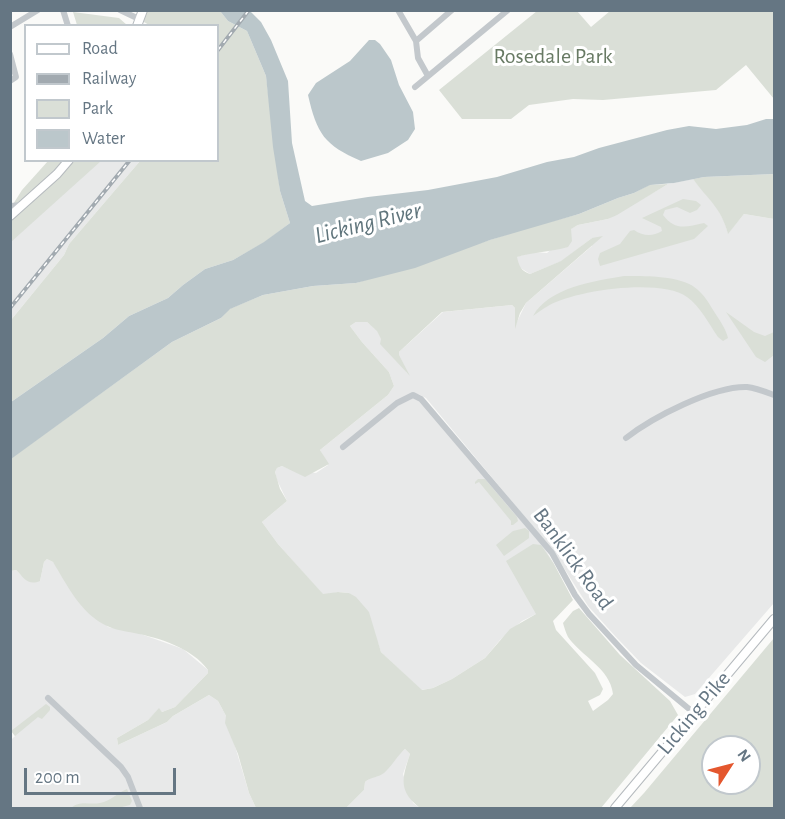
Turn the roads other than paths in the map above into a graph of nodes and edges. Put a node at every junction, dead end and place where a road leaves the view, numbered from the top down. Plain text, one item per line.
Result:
1 (38, 10) edge
2 (120, 10) edge
3 (399, 10) edge
4 (452, 10) edge
5 (508, 10) edge
6 (140, 18) edge
7 (10, 27) edge
8 (416, 41) junction
9 (10, 54) edge
10 (428, 76) junction
11 (10, 81) edge
12 (415, 87) dead end
13 (67, 162) edge
14 (24, 205) junction
15 (10, 206) edge
16 (10, 216) edge
17 (774, 395) edge
18 (626, 438) dead end
19 (343, 447) dead end
20 (774, 619) edge
21 (48, 698) dead end
22 (694, 712) junction
23 (140, 808) edge
24 (615, 808) edge

1 - 7 street
2 - 6 street
3 - 8 street
4 - 8 street
5 - 10 street
8 - 10 street
9 - 11 street
10 - 12 street
13 - 14 main road
14 - 15 street
14 - 16 main road
17 - 18 street
19 - 22 street, Banklick Road
20 - 22 main road, Licking Pike
21 - 23 street
22 - 24 main road, Licking Pike

